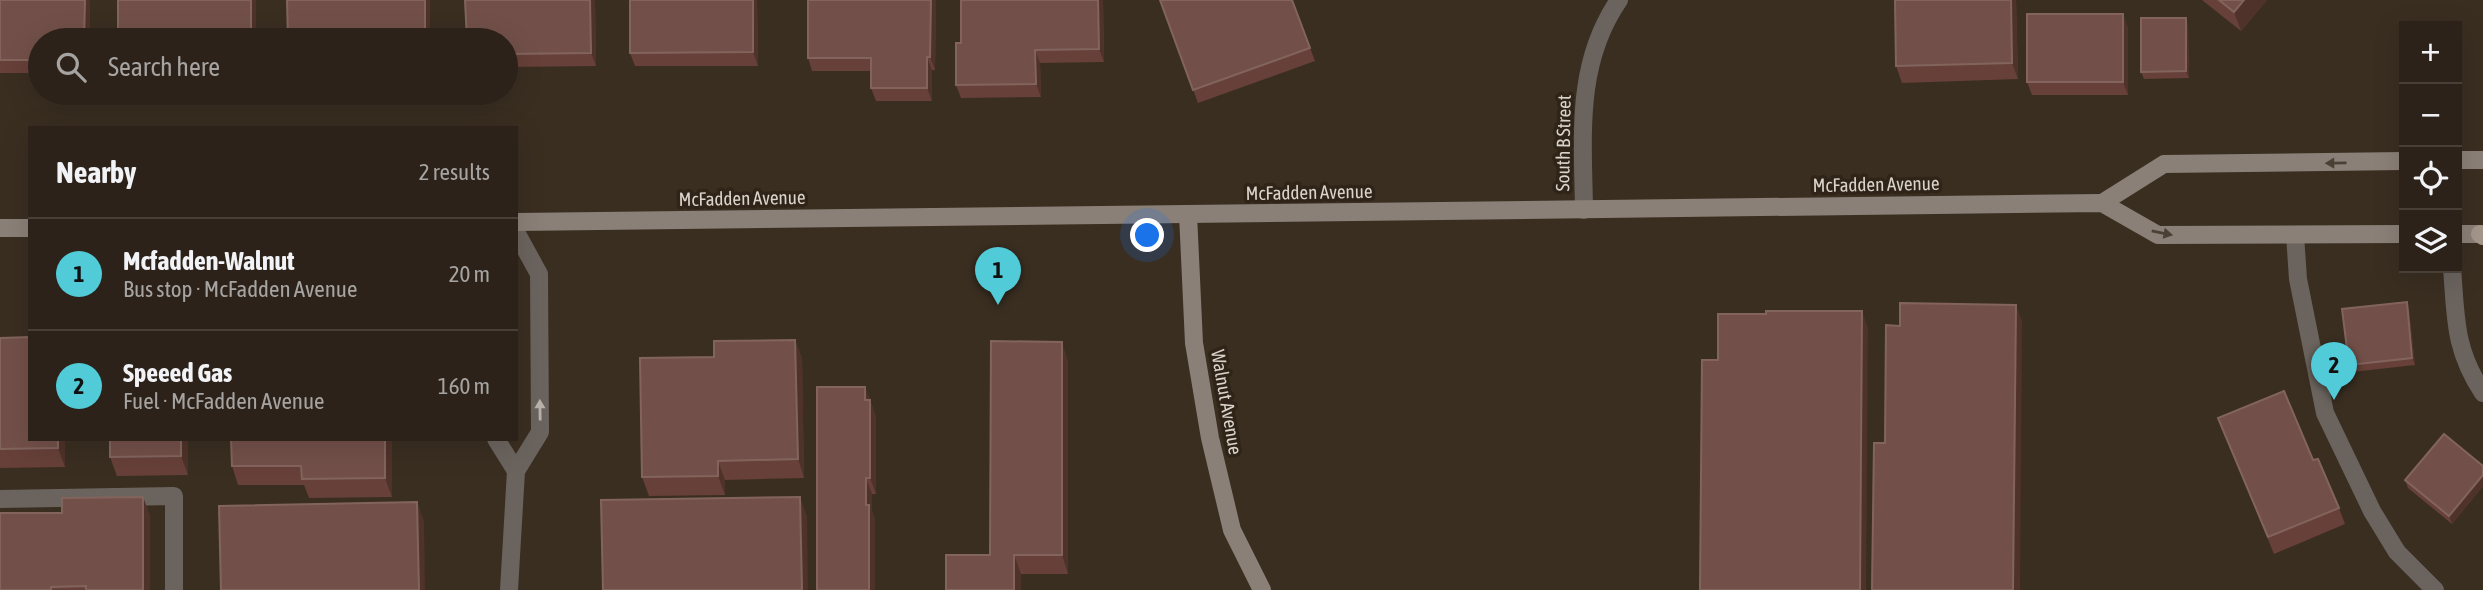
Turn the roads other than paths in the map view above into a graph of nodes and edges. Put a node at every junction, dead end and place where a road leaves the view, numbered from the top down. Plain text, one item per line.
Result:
1 (1619, 0) edge
2 (2462, 160) edge
3 (2483, 160) edge
4 (2399, 161) edge
5 (2102, 203) junction
6 (1584, 209) junction
7 (1188, 214) junction
8 (518, 222) edge
9 (0, 228) edge
10 (28, 228) edge
11 (2399, 234) edge
12 (2462, 234) edge
13 (2295, 235) junction
14 (2482, 235) edge
15 (518, 236) edge
16 (2452, 273) edge
17 (2483, 393) edge
18 (497, 441) edge
19 (516, 471) junction
20 (0, 499) edge
21 (174, 590) edge
22 (509, 590) edge
23 (1262, 590) edge
24 (2435, 590) edge

1 - 6 street, South B Street
2 - 3 main road
4 -> 5 main road
5 - 6 main road, McFadden Avenue
5 -> 13 main road
6 - 7 main road, McFadden Avenue
7 - 8 main road, McFadden Avenue
7 - 23 main road, Walnut Avenue
9 - 10 main road
11 - 13 main road
12 - 14 main road
13 - 24 street
19 -> 15 street
16 - 17 street
18 - 19 street
19 - 22 street
20 - 21 street

